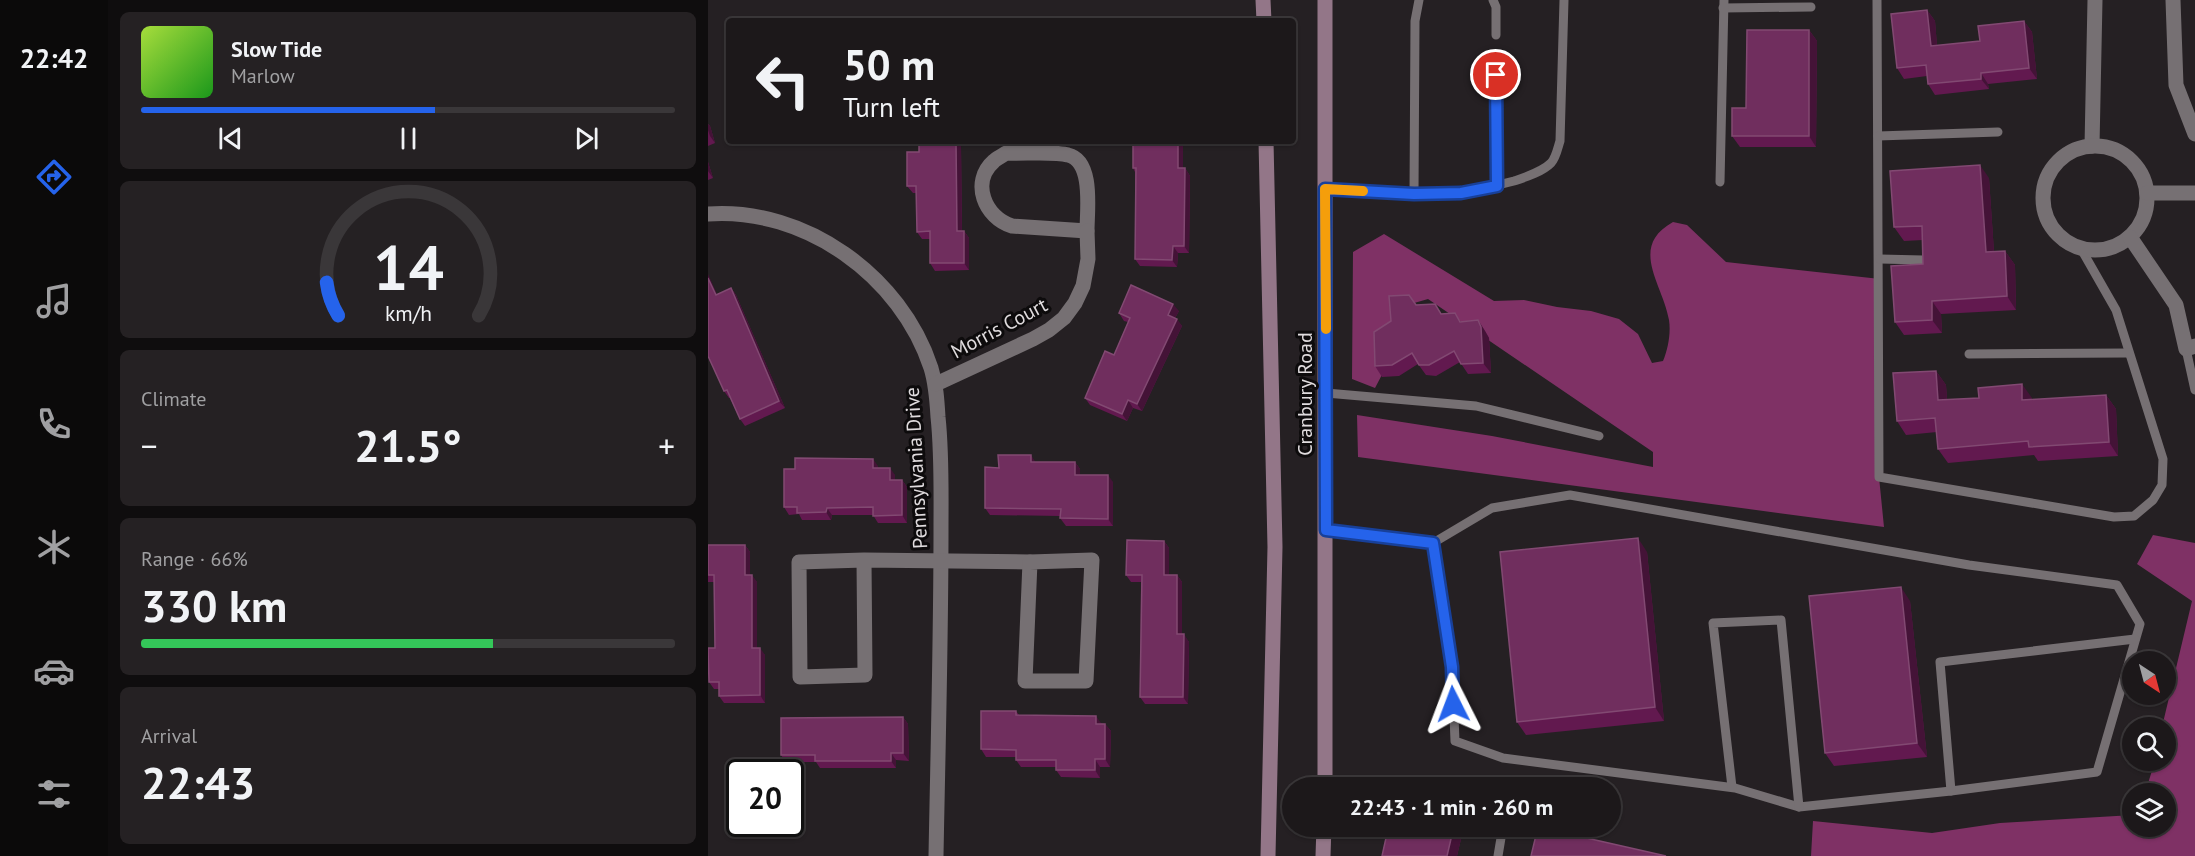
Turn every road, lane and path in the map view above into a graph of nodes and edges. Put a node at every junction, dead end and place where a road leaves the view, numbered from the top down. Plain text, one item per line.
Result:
1 (1263, 0) edge
2 (1325, 0) edge
3 (1419, 0) edge
4 (1493, 0) edge
5 (1564, 0) edge
6 (1877, 0) edge
7 (2095, 0) edge
8 (2173, 0) edge
9 (1723, 4) edge
10 (1811, 7) dead end
11 (1263, 18) edge
12 (1496, 35) dead end
13 (1496, 75) dead end
14 (1998, 132) dead end
15 (2195, 134) edge
16 (1878, 136) junction
17 (1266, 144) edge
18 (2092, 146) junction
19 (1720, 183) dead end
20 (1497, 186) junction
21 (1325, 189) junction
22 (2195, 193) edge
23 (1414, 194) junction
24 (2147, 194) junction
25 (708, 214) edge
26 (1087, 231) junction
27 (2130, 237) junction
28 (2080, 247) junction
29 (1880, 259) junction
30 (1923, 260) edge
31 (2190, 347) edge
32 (2128, 353) junction
33 (1969, 354) dead end
34 (936, 384) junction
35 (2195, 390) edge
36 (1326, 393) junction
37 (1599, 436) dead end
38 (1326, 530) junction
39 (1433, 543) junction
40 (864, 560) junction
41 (941, 560) junction
42 (1030, 562) junction
43 (2135, 639) junction
44 (1325, 777) edge
45 (1732, 787) junction
46 (1951, 791) junction
47 (1799, 807) junction
48 (1324, 837) edge
49 (1501, 837) edge
50 (936, 856) edge
51 (1268, 856) edge
52 (1323, 856) edge
53 (1498, 856) edge

1 - 11 main road
2 - 21 main road, Cranbury Road
3 - 23 lane
4 - 12 lane
5 - 20 lane
6 - 16 lane
7 - 18 street
8 - 15 street
9 - 10 lane
9 - 19 lane
13 - 20 lane
14 - 16 lane
16 - 29 lane
17 - 51 main road, Cranbury Road
18 - 24 street
18 - 28 street
20 - 23 lane
21 - 23 lane
21 - 36 main road, Cranbury Road
22 - 24 street
24 - 27 street
25 - 34 street, Pennsylvania Drive
26 - 26 street
26 - 34 street, Morris Court
27 - 28 street
27 - 31 street
28 - 32 lane
29 - 30 lane
29 - 32 lane
31 - 35 lane
32 - 33 lane
34 - 41 street, Pennsylvania Drive
36 - 37 lane
36 - 38 main road, Cranbury Road
38 - 39 lane
38 - 44 main road, Cranbury Road
39 - 43 lane
39 - 45 lane
40 - 40 street
40 - 41 street
41 - 42 street
41 - 50 street, Pennsylvania Drive
42 - 42 street
43 - 46 lane
43 - 46 lane
45 - 47 lane
45 - 47 lane
46 - 47 lane
48 - 52 main road
49 - 53 lane

